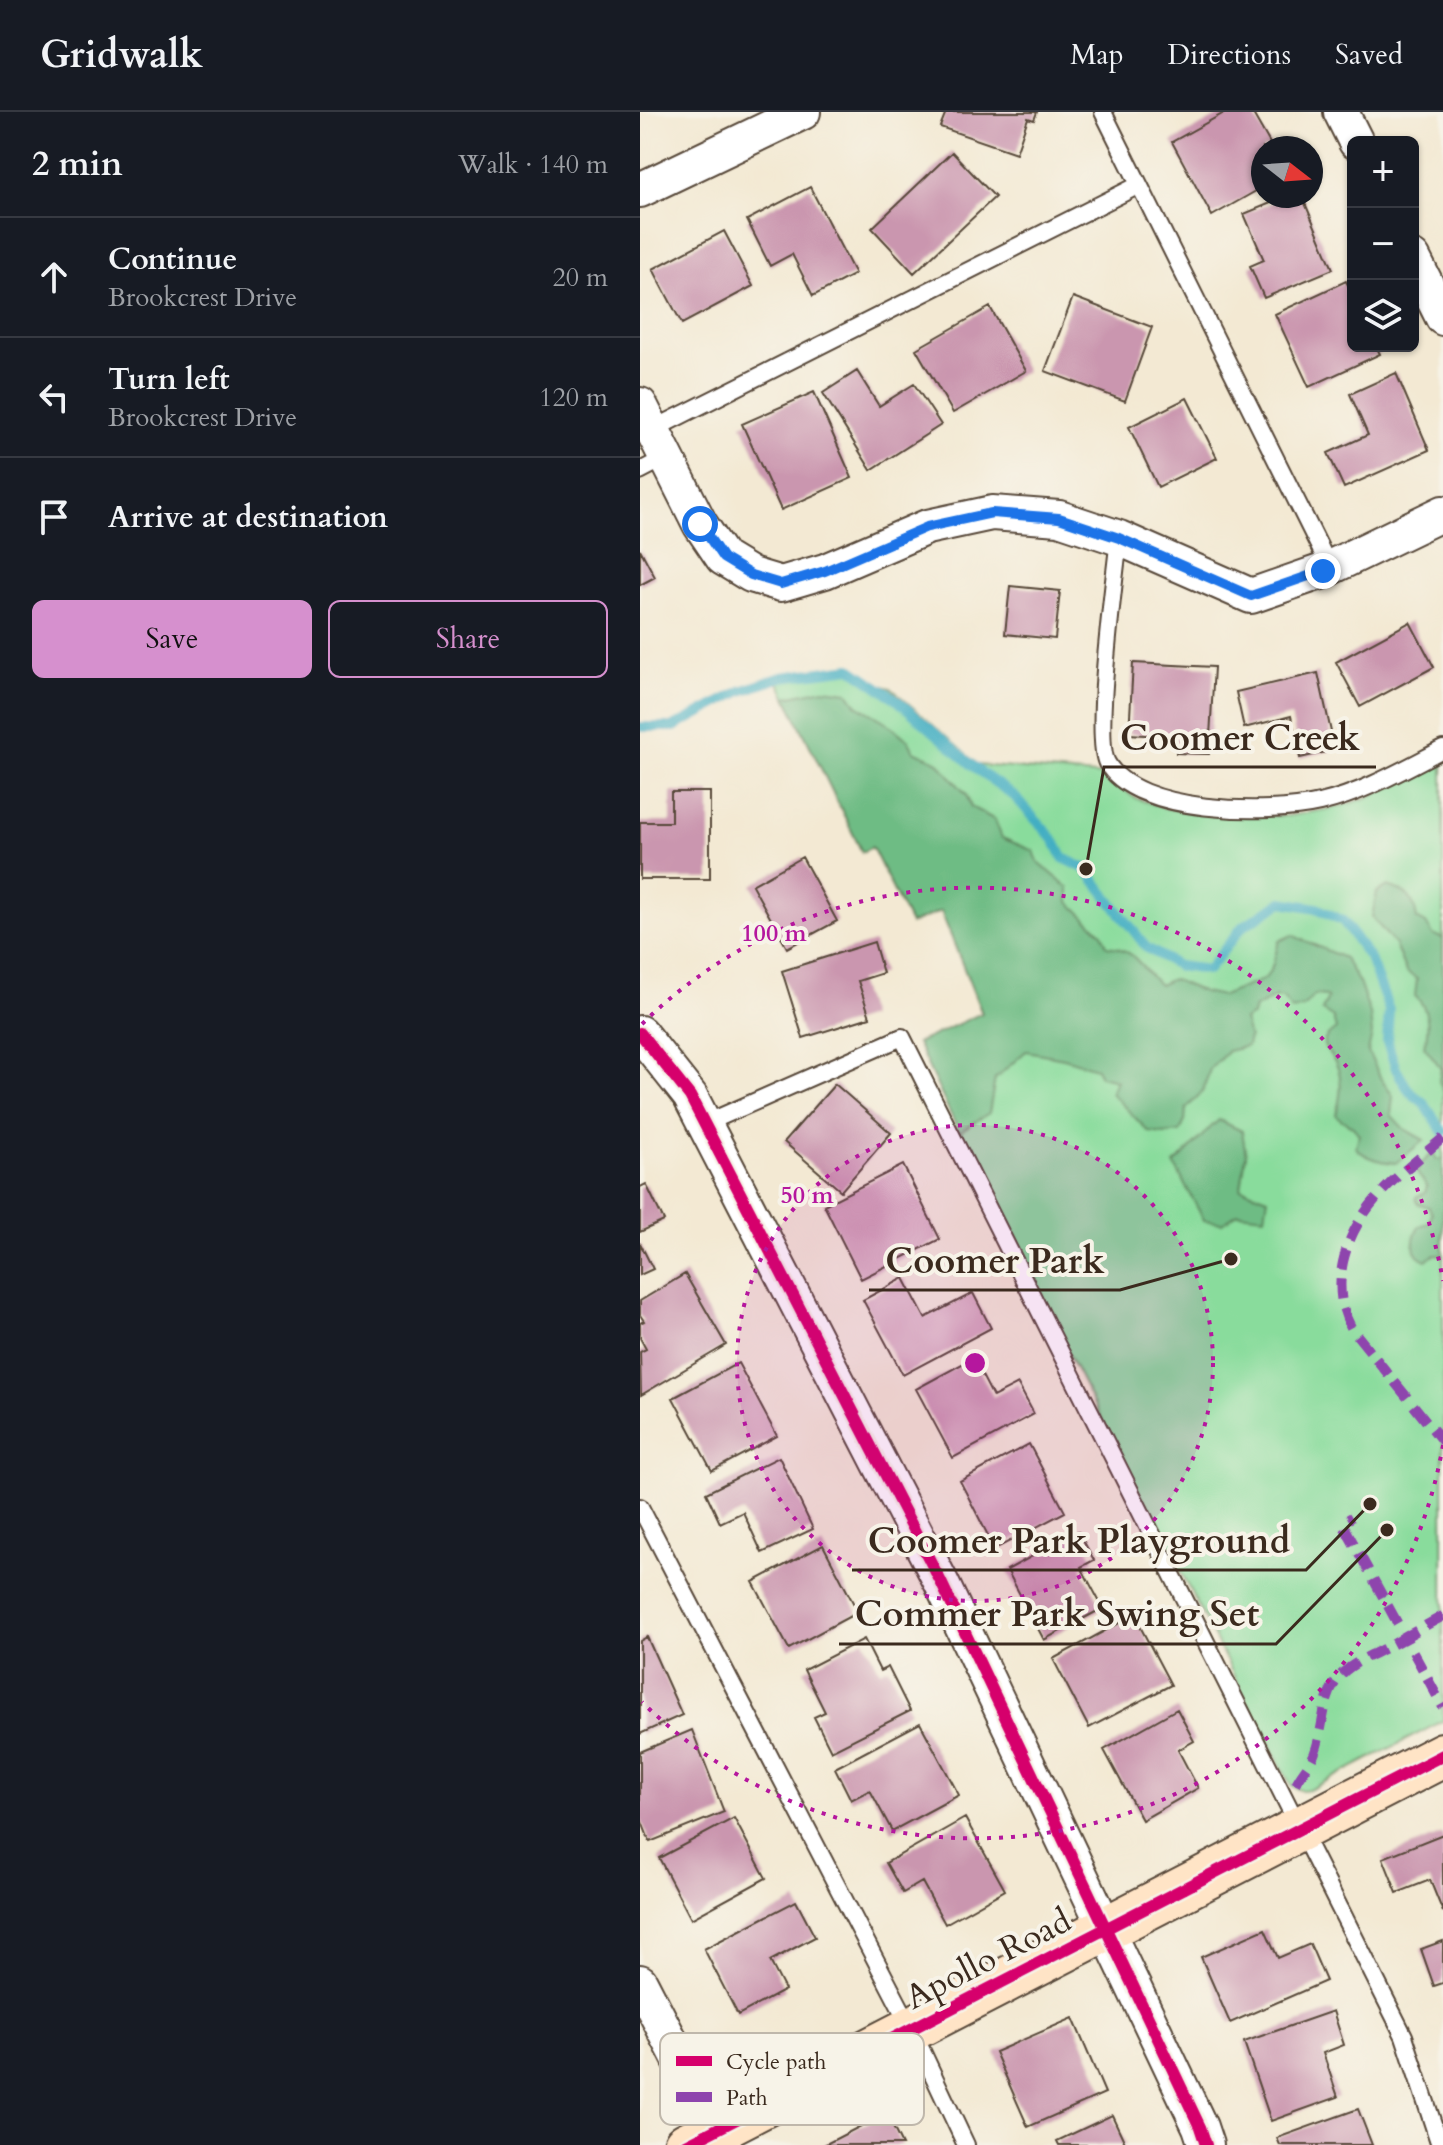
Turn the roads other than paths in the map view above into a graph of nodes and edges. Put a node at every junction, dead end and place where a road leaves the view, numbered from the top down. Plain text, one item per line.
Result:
1 (803, 112) edge
2 (1103, 112) edge
3 (1341, 112) edge
4 (1353, 136) edge
5 (1139, 185) junction
6 (640, 190) edge
7 (1419, 270) edge
8 (1443, 318) edge
9 (649, 441) edge
10 (1443, 513) edge
11 (1119, 538) junction
12 (1330, 568) junction
13 (1443, 749) edge
14 (640, 1033) edge
15 (704, 1124) junction
16 (640, 1507) edge
17 (1443, 1755) edge
18 (1301, 1829) junction
19 (1105, 1931) junction
20 (640, 1982) edge
21 (912, 2030) junction
22 (662, 2033) edge
23 (906, 2033) edge
24 (913, 2033) edge
25 (924, 2056) edge
26 (737, 2125) edge
27 (709, 2140) edge
28 (966, 2145) edge
29 (1206, 2145) edge
30 (1440, 2145) edge

1 - 6 street
2 - 5 lane
3 - 4 street
5 - 9 lane
5 - 12 lane
7 - 8 street
9 - 11 street
10 - 12 street
11 - 12 street
11 - 13 lane
14 - 15 street
15 - 18 lane
15 - 19 street
16 - 21 lane
17 - 18 street, Apollo Road
18 - 19 street, Apollo Road
18 - 30 lane
19 - 21 street, Apollo Road
19 - 29 street
20 - 22 street
21 - 23 street, Apollo Road
21 - 24 lane
25 - 28 lane
26 - 27 street, Apollo Road

